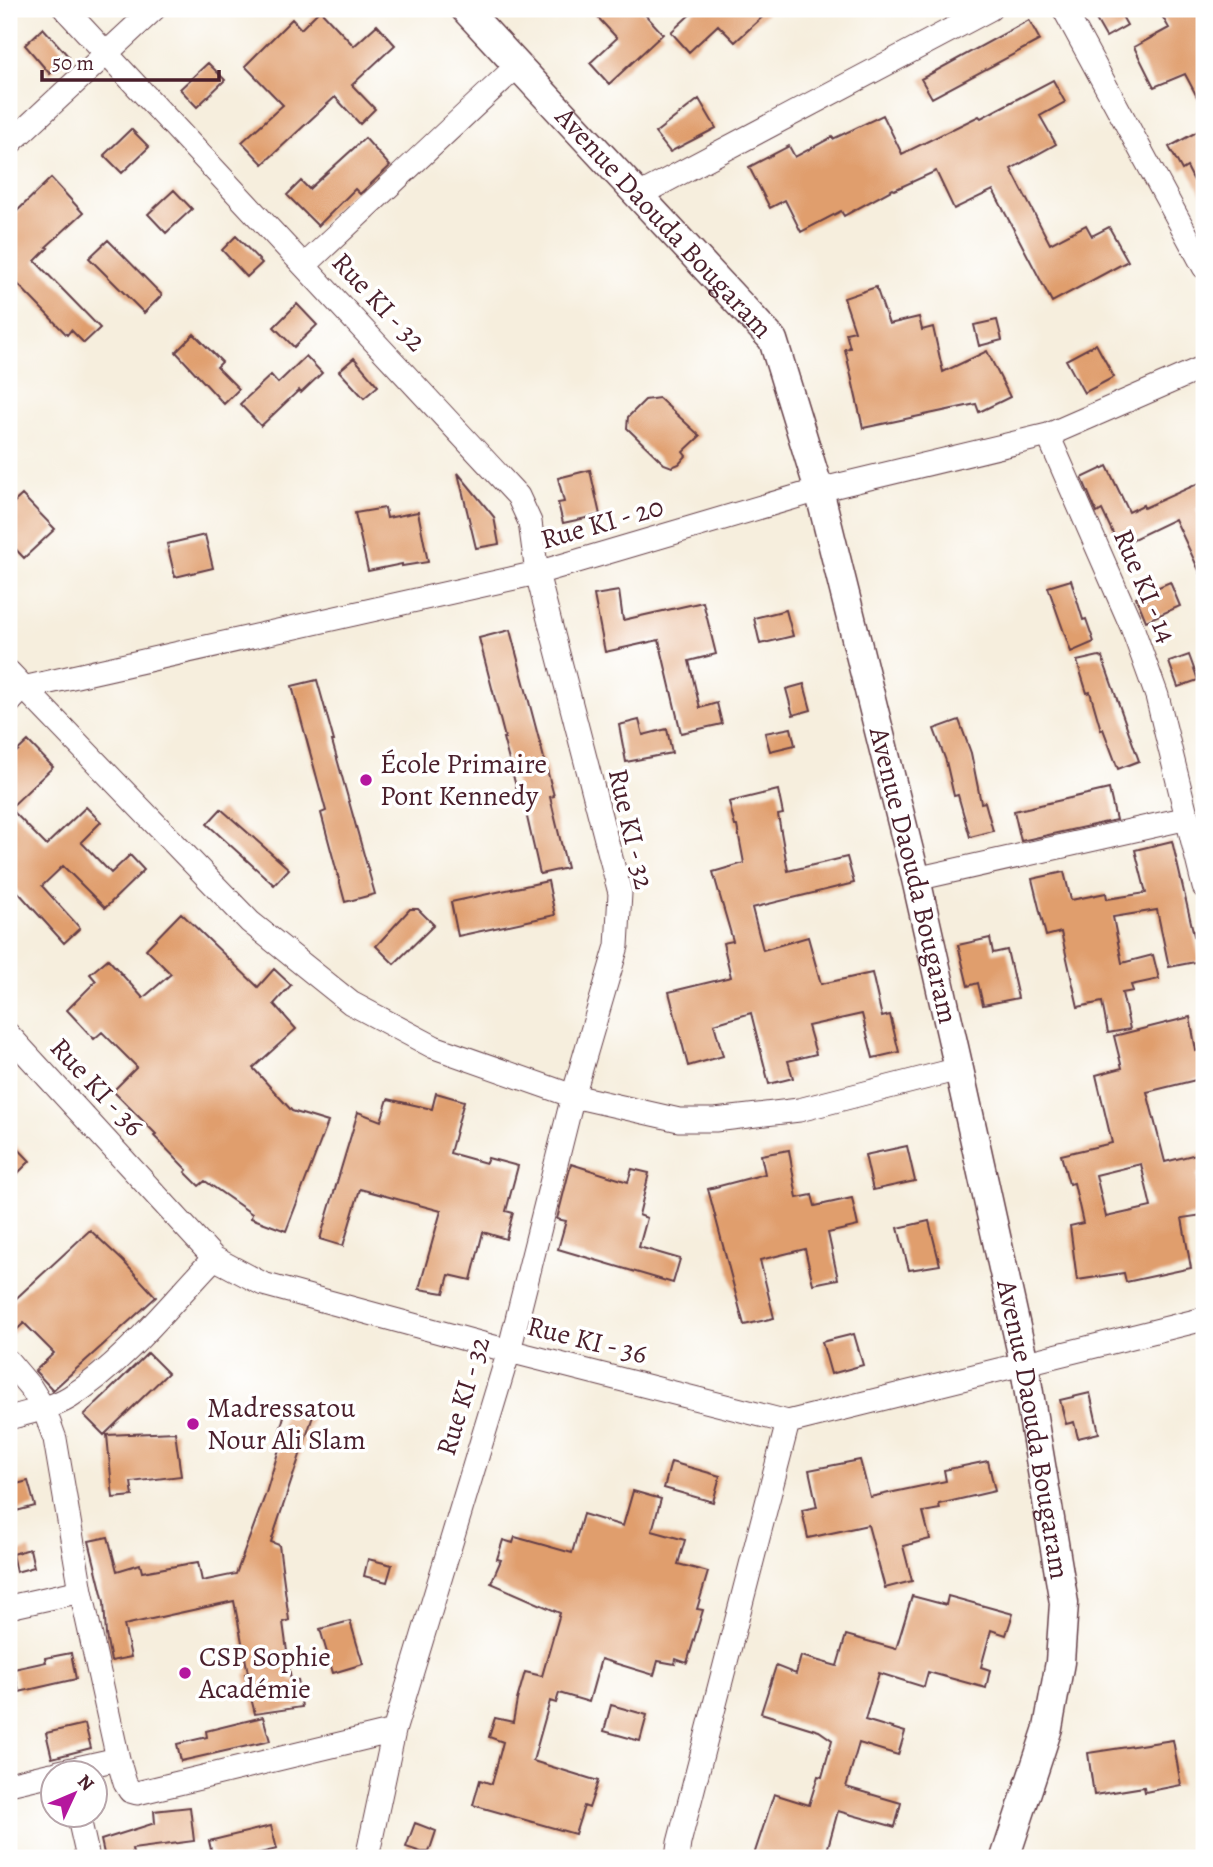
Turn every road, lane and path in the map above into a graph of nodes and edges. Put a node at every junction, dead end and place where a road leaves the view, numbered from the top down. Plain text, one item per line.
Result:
1 (65, 9) edge
2 (154, 9) edge
3 (990, 9) edge
4 (1064, 9) edge
5 (470, 10) edge
6 (107, 53) junction
7 (518, 65) junction
8 (9, 144) edge
9 (639, 195) junction
10 (304, 266) junction
11 (1204, 267) edge
12 (1204, 366) edge
13 (1048, 435) junction
14 (820, 490) junction
15 (537, 573) junction
16 (14, 688) edge
17 (1188, 818) junction
18 (916, 879) junction
19 (1204, 887) edge
20 (9, 1035) edge
21 (960, 1069) junction
22 (573, 1096) junction
23 (214, 1258) junction
24 (1204, 1319) edge
25 (509, 1351) junction
26 (9, 1362) edge
27 (1024, 1363) junction
28 (44, 1409) junction
29 (9, 1418) edge
30 (788, 1422) junction
31 (81, 1591) junction
32 (9, 1607) edge
33 (394, 1731) junction
34 (118, 1759) junction
35 (108, 1761) edge
36 (38, 1778) edge
37 (9, 1784) edge
38 (81, 1828) edge
39 (88, 1858) edge
40 (367, 1858) edge
41 (677, 1858) edge
42 (1005, 1858) edge

1 - 6 street, Rue KI - 32
2 - 6 street
3 - 9 street
4 - 11 street
5 - 7 street, Avenue Daouda Bougaram
6 - 8 street
6 - 10 street, Rue KI - 32
7 - 9 street, Avenue Daouda Bougaram
7 - 10 street
9 - 14 street, Avenue Daouda Bougaram
10 - 15 street, Rue KI - 32
12 - 13 street, Rue KI - 20
13 - 14 street, Rue KI - 20
13 - 17 street, Rue KI - 14
14 - 15 street, Rue KI - 20
14 - 18 street, Avenue Daouda Bougaram
15 - 16 street, Rue KI - 20
15 - 22 street, Rue KI - 32
16 - 22 street
17 - 18 street
17 - 19 street, Rue KI - 14
18 - 21 street, Avenue Daouda Bougaram
20 - 23 street, Rue KI - 36
21 - 22 street
21 - 27 street, Avenue Daouda Bougaram
22 - 25 street, Rue KI - 32
23 - 25 street, Rue KI - 36
23 - 28 street
24 - 27 street, Rue KI - 36
25 - 30 street, Rue KI - 36
25 - 33 street, Rue KI - 32
26 - 28 street
27 - 30 street, Rue KI - 36
27 - 42 street, Avenue Daouda Bougaram
28 - 29 street
28 - 31 street
30 - 41 street
31 - 32 street
31 - 34 street
33 - 34 street
33 - 40 street, Rue KI - 32
34 - 35 street
36 - 37 street
38 - 39 street

